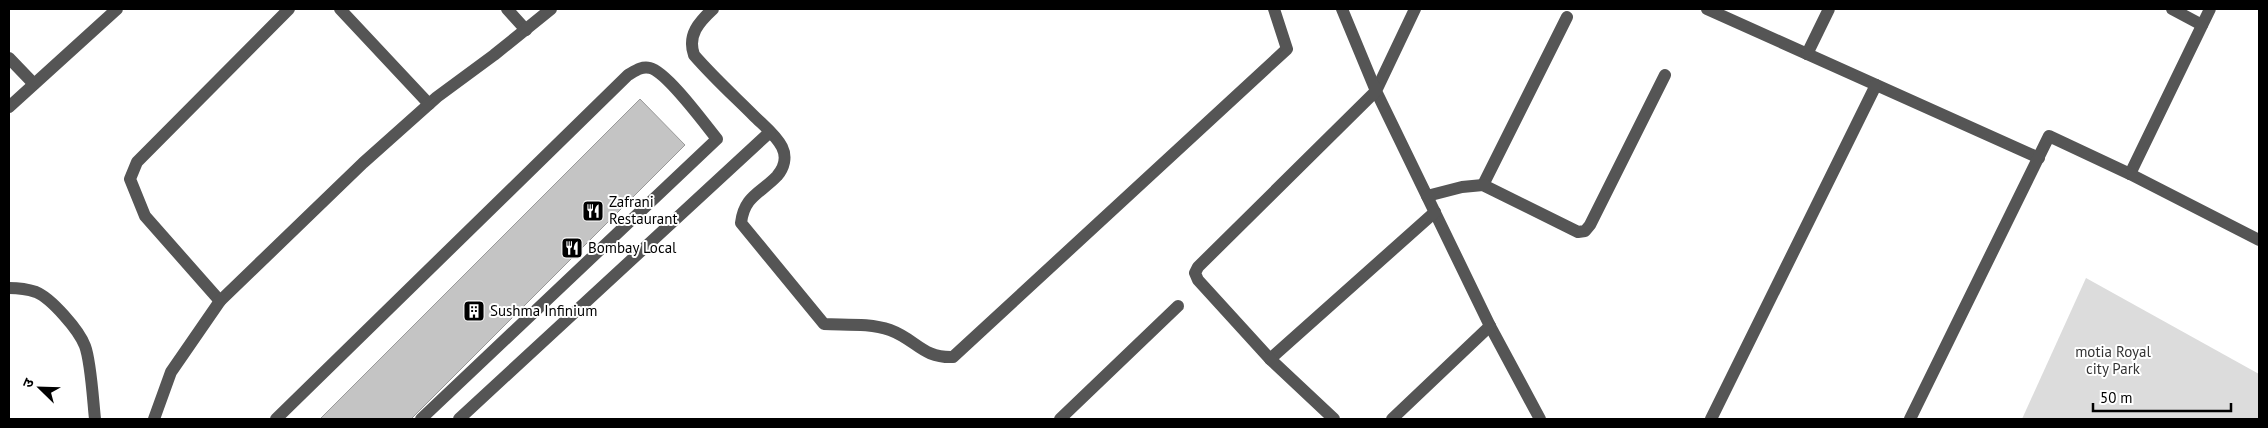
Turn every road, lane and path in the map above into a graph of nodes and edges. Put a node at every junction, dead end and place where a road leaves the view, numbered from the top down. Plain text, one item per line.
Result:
1 (117, 9) edge
2 (288, 9) edge
3 (340, 9) edge
4 (507, 9) edge
5 (551, 9) edge
6 (713, 9) edge
7 (1274, 9) edge
8 (1342, 9) edge
9 (1415, 9) edge
10 (1708, 9) edge
11 (1829, 9) edge
12 (2172, 9) edge
13 (2210, 9) edge
14 (1567, 17) dead end
15 (2202, 25) junction
16 (526, 30) junction
17 (1807, 54) junction
18 (9, 58) edge
19 (1665, 74) dead end
20 (34, 84) junction
21 (1876, 84) junction
22 (1376, 92) junction
23 (429, 104) junction
24 (9, 107) edge
25 (770, 132) junction
26 (2039, 158) junction
27 (2130, 174) junction
28 (1483, 185) junction
29 (1427, 196) junction
30 (1435, 212) junction
31 (2259, 240) edge
32 (9, 288) edge
33 (220, 301) junction
34 (1178, 306) dead end
35 (1490, 326) junction
36 (1270, 359) junction
37 (1399, 417) edge
38 (95, 419) edge
39 (154, 419) edge
40 (276, 419) edge
41 (421, 419) edge
42 (459, 419) edge
43 (1060, 419) edge
44 (1334, 419) edge
45 (1540, 419) edge
46 (1711, 419) edge
47 (1910, 419) edge

1 - 20 street
2 - 33 street
3 - 23 street
4 - 16 street
5 - 16 street
6 - 25 street
7 - 25 street
8 - 22 street
9 - 22 street
10 - 17 street
11 - 17 street
12 - 15 street
13 - 15 street
14 - 28 street
15 - 27 street
16 - 23 street
17 - 21 street
18 - 20 street
19 - 28 street
20 - 24 street
21 - 26 street
21 - 46 street
22 - 29 street
22 - 36 street
23 - 33 street
25 - 42 street
26 - 27 street
26 - 47 street
27 - 31 street
28 - 29 street
29 - 30 street
30 - 35 street
30 - 36 street
32 - 38 street
33 - 39 street
34 - 43 street
35 - 37 street
35 - 45 street
36 - 44 street
40 - 41 street

